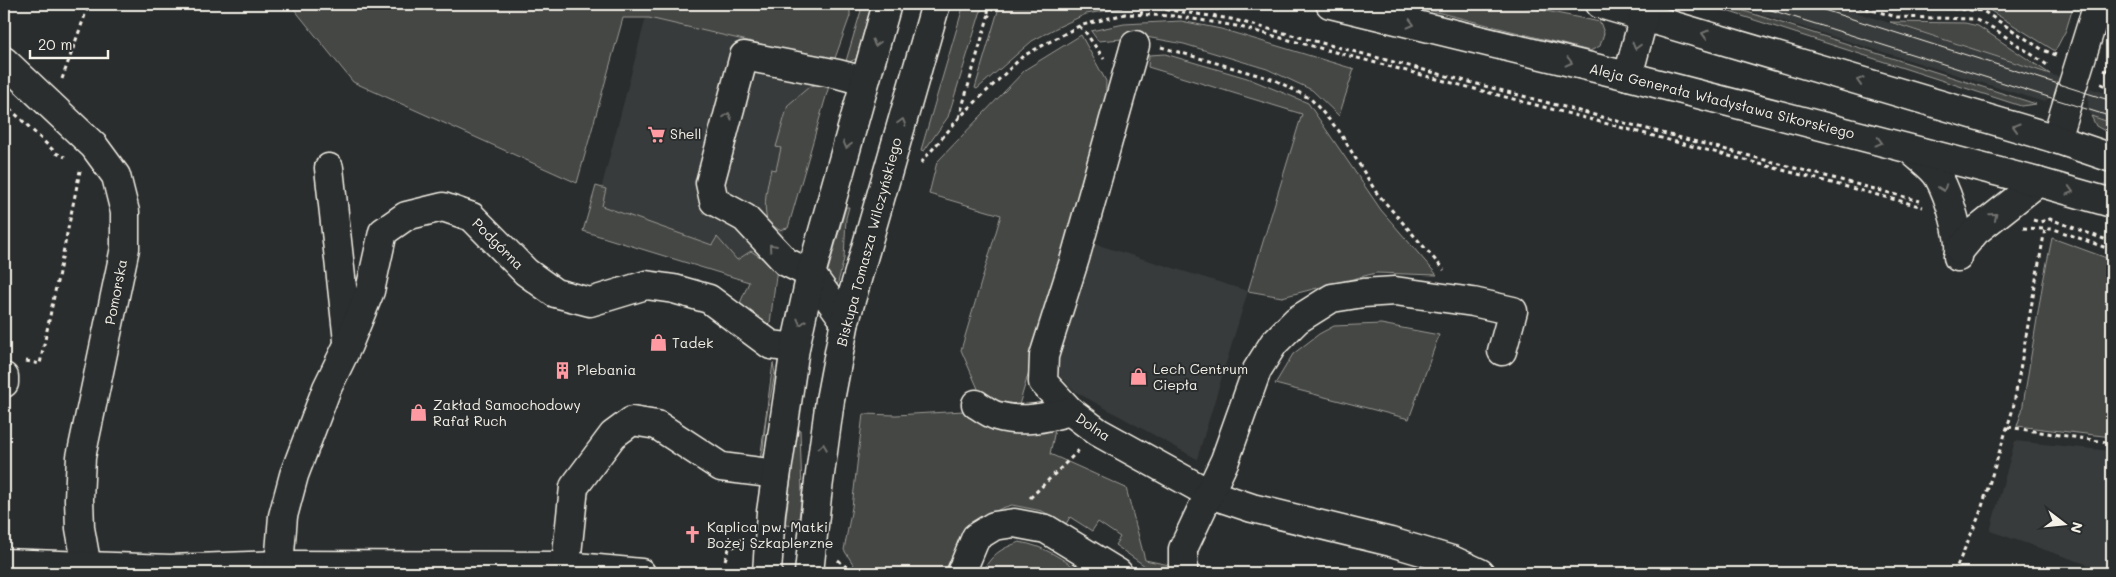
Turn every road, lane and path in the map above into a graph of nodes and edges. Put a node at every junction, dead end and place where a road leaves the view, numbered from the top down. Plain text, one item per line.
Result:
1 (89, 4) edge
2 (887, 4) edge
3 (936, 4) edge
4 (989, 4) edge
5 (995, 4) edge
6 (1143, 4) edge
7 (1214, 4) edge
8 (1330, 4) edge
9 (1600, 4) edge
10 (1850, 4) edge
11 (1897, 4) edge
12 (2098, 4) edge
13 (1141, 15) junction
14 (988, 16) junction
15 (1644, 16) junction
16 (1214, 17) junction
17 (1213, 22) junction
18 (1134, 45) joint
19 (2062, 57) dead end
20 (4, 61) edge
21 (2054, 69) dead end
22 (1628, 76) junction
23 (864, 82) junction
24 (4, 103) edge
25 (52, 105) junction
26 (959, 118) junction
27 (2056, 140) junction
28 (1912, 151) junction
29 (2112, 158) edge
30 (72, 161) dead end
31 (81, 166) dead end
32 (329, 168) dead end
33 (918, 171) dead end
34 (2038, 182) junction
35 (2112, 203) edge
36 (1949, 205) junction
37 (1997, 214) junction
38 (2045, 229) junction
39 (2112, 242) edge
40 (2112, 250) edge
41 (811, 274) junction
42 (1473, 302) junction
43 (845, 321) junction
44 (348, 345) junction
45 (795, 348) junction
46 (1502, 351) dead end
47 (13, 368) edge
48 (4, 383) edge
49 (976, 404) dead end
50 (1070, 411) junction
51 (2008, 427) junction
52 (1098, 432) junction
53 (2112, 442) edge
54 (776, 474) junction
55 (1210, 494) junction
56 (1002, 525) junction
57 (834, 557) dead end
58 (4, 563) edge
59 (279, 565) junction
60 (88, 570) edge
61 (565, 570) edge
62 (641, 573) edge
63 (767, 573) edge
64 (809, 573) edge
65 (851, 573) edge
66 (960, 573) edge
67 (1118, 573) edge
68 (1183, 573) edge
69 (1480, 573) edge
70 (1954, 573) edge

1 - 25 path
2 -> 23 street
43 -> 3 street, Biskupa Tomasza Wilczyńskiego
4 - 14 path
5 - 14 path
6 - 13 path
6 - 16 path
7 - 16 path
8 -> 22 street, Aleja Generała Władysława Sikorskiego
9 - 15 street
10 - 21 path
11 - 19 path
12 - 27 street
13 - 17 path
13 - 26 path
14 - 26 path
15 -> 22 street
27 -> 15 street
16 - 17 path
16 - 36 path
17 - 36 path
18 - 42 path
18 - 50 street, Dolna
20 - 25 street, Pomorska
22 -> 28 street, Aleja Generała Władysława Sikorskiego
23 -> 41 street
41 -> 23 street
24 - 30 path
25 - 60 street, Pomorska
26 - 33 path
27 - 29 street
28 - 34 street, Aleja Generała Władysława Sikorskiego
28 -> 36 street
31 - 47 path
32 - 44 street
34 -> 35 street, Aleja Generała Władysława Sikorskiego
34 - 37 street
36 - 37 street
37 - 38 path
37 - 39 path
38 - 40 path
38 - 51 path
41 - 43 street
41 -> 45 street
42 - 46 street
42 - 55 street
64 -> 43 street, Biskupa Tomasza Wilczyńskiego
44 - 45 street, Podgórna
44 - 59 street, Podgórna
45 - 54 street
47 - 48 street
49 - 50 street
50 - 52 street, Dolna
51 - 53 path
51 - 70 path
52 - 55 street, Dolna
52 - 56 path
54 - 61 street
54 - 63 street
55 - 68 street
55 - 69 street, Dolna
56 - 66 street
56 - 67 street
57 - 65 path
58 - 60 street
59 - 60 street
59 - 61 street
61 - 62 street

